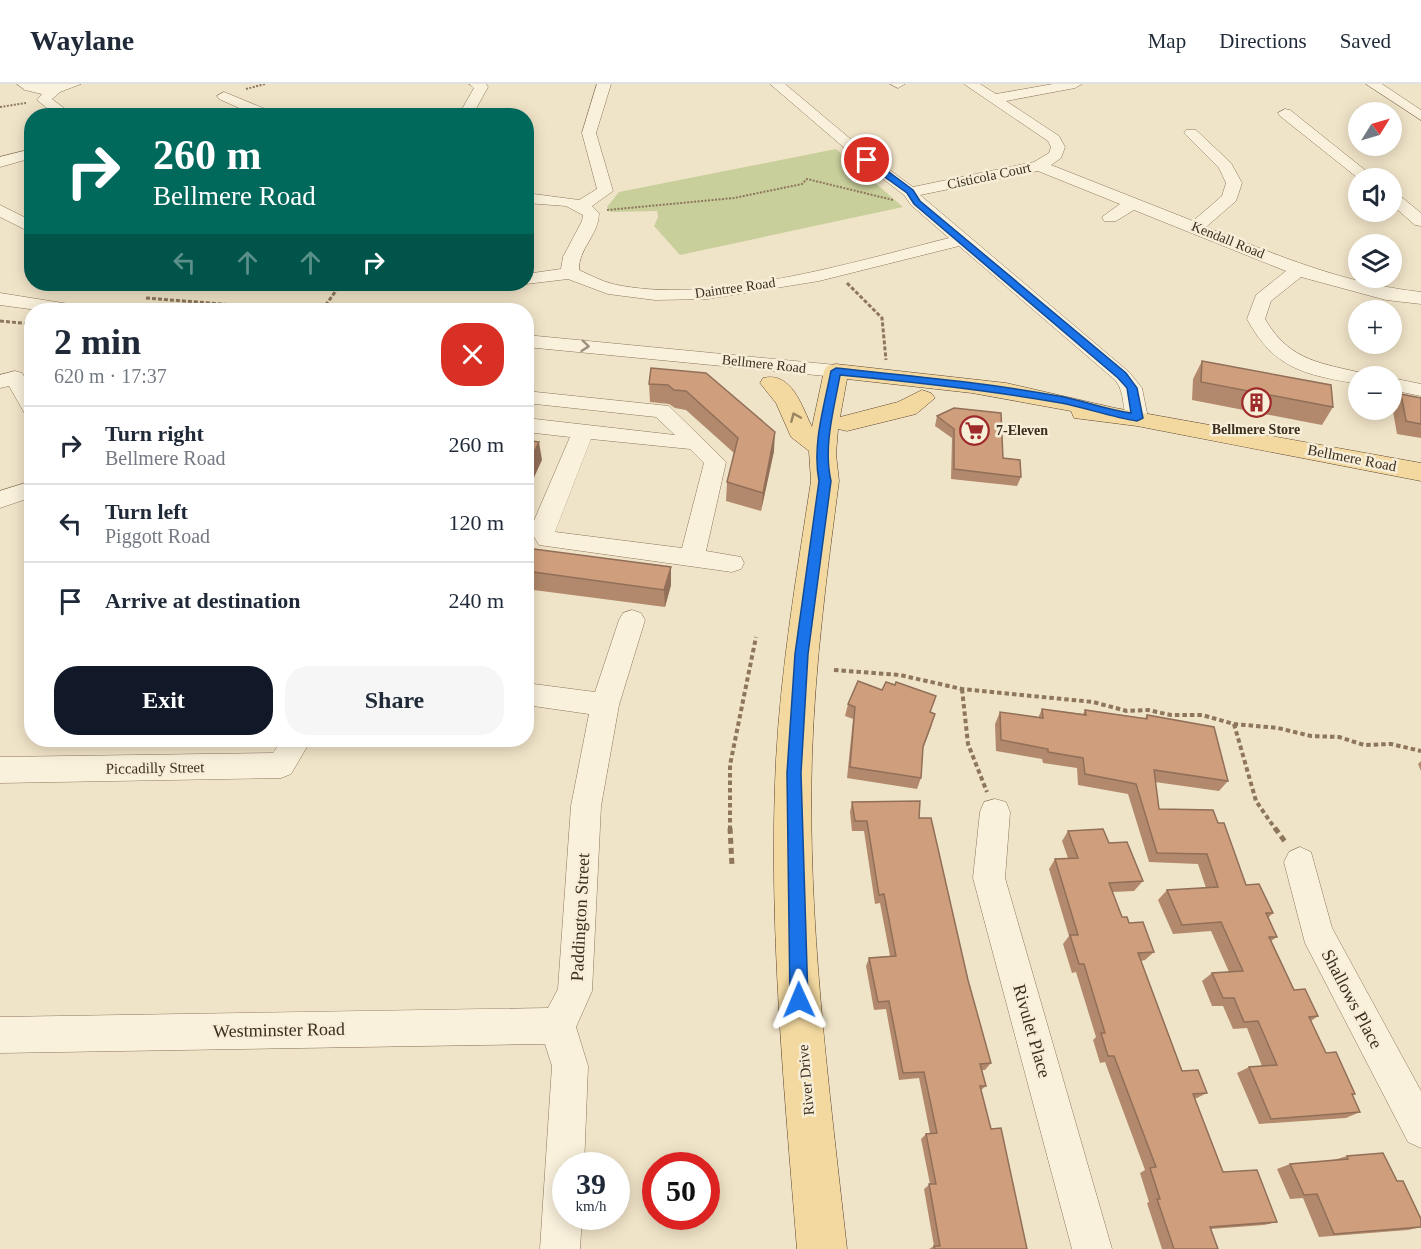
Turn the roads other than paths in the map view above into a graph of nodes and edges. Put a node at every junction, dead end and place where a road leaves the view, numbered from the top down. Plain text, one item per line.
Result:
1 (24, 84) edge
2 (74, 84) edge
3 (476, 84) edge
4 (604, 84) edge
5 (777, 84) edge
6 (971, 84) edge
7 (1075, 84) edge
8 (1373, 84) edge
9 (56, 88) junction
10 (224, 96) dead end
11 (994, 99) junction
12 (56, 108) edge
13 (252, 108) edge
14 (469, 108) edge
15 (1285, 113) dead end
16 (1421, 116) edge
17 (1191, 133) dead end
18 (24, 155) edge
19 (0, 162) edge
20 (1039, 166) junction
21 (1355, 168) edge
22 (912, 194) junction
23 (534, 199) edge
24 (1135, 202) junction
25 (1402, 205) edge
26 (586, 209) junction
27 (0, 210) edge
28 (1110, 217) dead end
29 (1421, 221) edge
30 (24, 224) edge
31 (1196, 227) junction
32 (963, 240) junction
33 (1299, 269) junction
34 (570, 273) junction
35 (534, 278) edge
36 (1421, 298) edge
37 (0, 299) edge
38 (25, 303) edge
39 (534, 341) edge
40 (534, 358) edge
41 (16, 376) edge
42 (1348, 376) edge
43 (844, 381) junction
44 (772, 383) junction
45 (1402, 386) edge
46 (1421, 390) edge
47 (24, 392) edge
48 (534, 398) edge
49 (921, 398) junction
50 (1106, 413) junction
51 (1137, 418) junction
52 (847, 423) junction
53 (534, 426) edge
54 (583, 431) junction
55 (695, 441) junction
56 (824, 464) junction
57 (1421, 472) edge
58 (24, 491) edge
59 (0, 500) edge
60 (692, 558) junction
61 (732, 563) dead end
62 (632, 620) dead end
63 (534, 695) edge
64 (605, 705) junction
65 (293, 747) edge
66 (0, 770) edge
67 (994, 812) road end
68 (1300, 862) road end
69 (558, 1026) junction
70 (0, 1035) edge
71 (1421, 1130) edge
72 (560, 1249) edge
73 (822, 1249) edge
74 (1092, 1249) edge

1 - 9 street
2 - 9 street
3 - 14 street
4 - 26 street
5 - 22 street
6 - 11 street, Cisticola Court
7 - 11 street
8 - 16 street
9 - 12 street
10 - 13 street
11 - 20 street, Cisticola Court
15 - 21 street
17 - 31 street
18 - 19 street
20 - 22 street, Cisticola Court
20 - 24 street, Kendall Road
22 - 32 street
23 - 26 street
24 - 28 street
24 - 31 street, Kendall Road
25 - 29 street
26 - 34 street
27 - 30 street
31 - 33 street, Kendall Road
32 - 34 street, Daintree Road
32 - 51 street
33 - 36 street, Kendall Road
33 - 42 street
34 - 35 street
37 - 38 street
39 -> 43 street, Bellmere Road
40 - 44 street, Bellmere Road
41 - 47 street
43 - 44 street, Bellmere Road
43 - 49 main road, Bellmere Road
43 - 50 main road, Bellmere Road
43 - 52 main road, River Drive
43 - 56 main road, River Drive
56 -> 44 main road
45 - 46 street
48 - 55 street
49 - 50 main road, Bellmere Road
49 - 52 main road
50 - 51 main road, Bellmere Road
51 - 57 main road, Bellmere Road
52 - 56 main road, River Drive
53 - 54 street
54 - 55 street
54 - 60 street
55 - 60 street
56 - 73 main road, River Drive
58 - 59 street
60 - 61 street
62 - 64 street, Paddington Street
63 - 64 street
64 - 69 street, Paddington Street
65 - 66 street, Piccadilly Street
67 - 74 street, Rivulet Place
68 - 71 street, Shallows Place
69 - 70 street, Westminster Road
69 - 72 street

